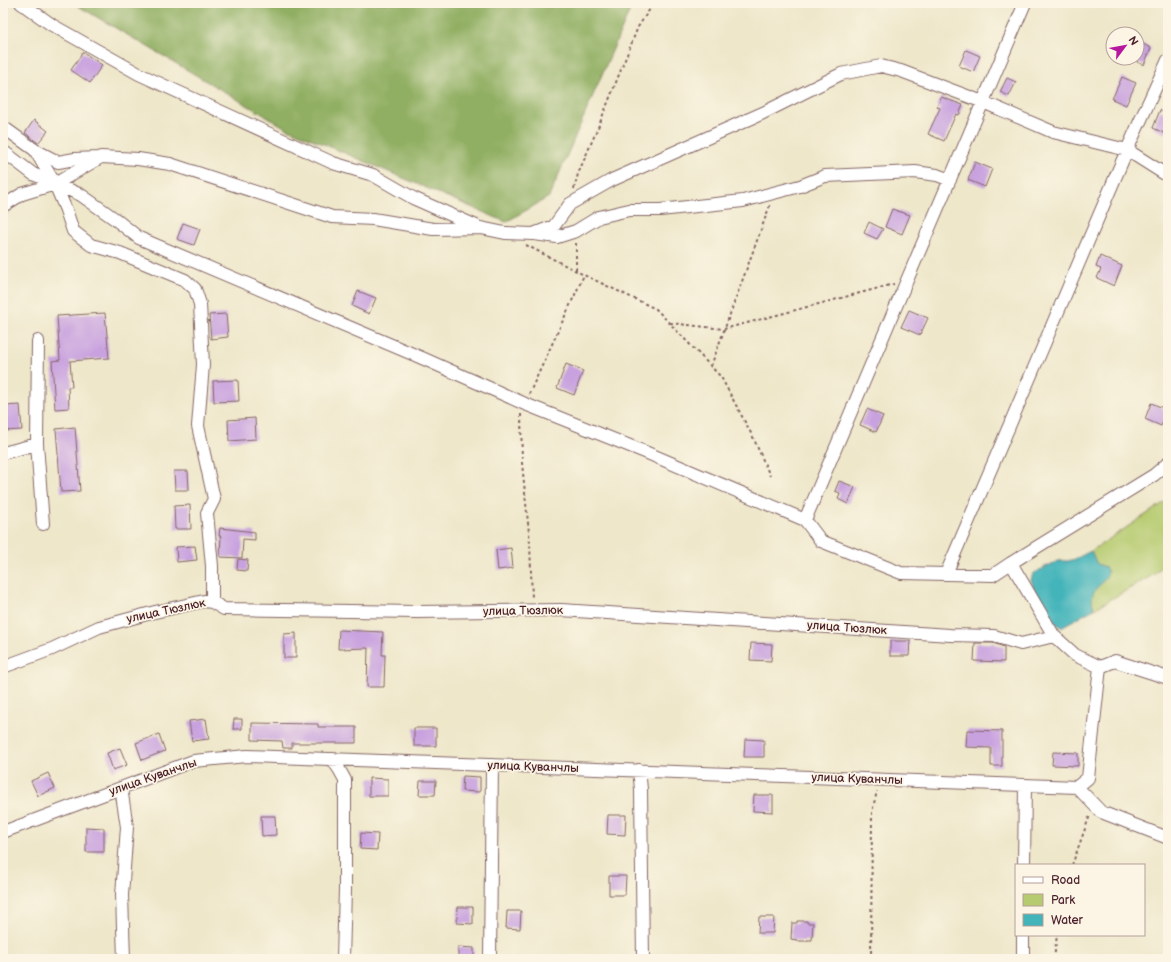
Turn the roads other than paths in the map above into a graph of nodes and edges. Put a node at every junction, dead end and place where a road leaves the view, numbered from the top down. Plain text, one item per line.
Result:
1 (21, 3) edge
2 (1025, 3) edge
3 (1168, 60) edge
4 (983, 102) junction
5 (3, 128) edge
6 (35, 150) junction
7 (1127, 150) junction
8 (3, 151) edge
9 (100, 158) junction
10 (33, 174) junction
11 (1168, 176) edge
12 (950, 180) junction
13 (54, 184) junction
14 (22, 194) junction
15 (3, 206) edge
16 (481, 228) junction
17 (533, 234) junction
18 (38, 341) dead end
19 (37, 444) junction
20 (3, 453) edge
21 (1168, 458) edge
22 (1168, 462) edge
23 (1154, 475) junction
24 (804, 520) junction
25 (43, 524) dead end
26 (1011, 563) junction
27 (946, 574) junction
28 (212, 602) junction
29 (1054, 636) junction
30 (3, 667) edge
31 (1100, 667) junction
32 (1168, 678) edge
33 (332, 759) junction
34 (492, 765) junction
35 (639, 770) junction
36 (1025, 785) junction
37 (1077, 787) junction
38 (121, 788) junction
39 (3, 832) edge
40 (1168, 838) edge
41 (1024, 864) edge
42 (1023, 936) edge
43 (124, 959) edge
44 (342, 959) edge
45 (490, 959) edge
46 (643, 959) edge
47 (1023, 959) edge

1 - 16 street
2 - 4 street
3 - 7 street
4 - 7 street
4 - 12 street
4 - 17 street
5 - 6 street
6 - 9 street
6 - 13 street
7 - 11 street
7 - 27 street
8 - 10 street
9 - 13 street
9 - 16 street
10 - 13 street
10 - 14 street
12 - 17 street
12 - 24 street
13 - 14 street
13 - 24 street
13 - 28 street
14 - 15 street
16 - 17 street
18 - 19 street
19 - 20 street
19 - 25 street
21 - 23 street
22 - 23 street
23 - 26 street
24 - 27 street
26 - 27 street
26 - 29 street
28 - 29 street, улица Тюзлюк
28 - 30 street, улица Тюзлюк
29 - 31 street
31 - 32 street
31 - 37 street
33 - 34 street, улица Куванчлы
33 - 38 street, улица Куванчлы
33 - 44 street
34 - 35 street, улица Куванчлы
34 - 45 street
35 - 36 street, улица Куванчлы
35 - 46 street
36 - 37 street, улица Куванчлы
36 - 41 street
37 - 40 street
38 - 39 street, улица Куванчлы
38 - 43 street
42 - 47 street

